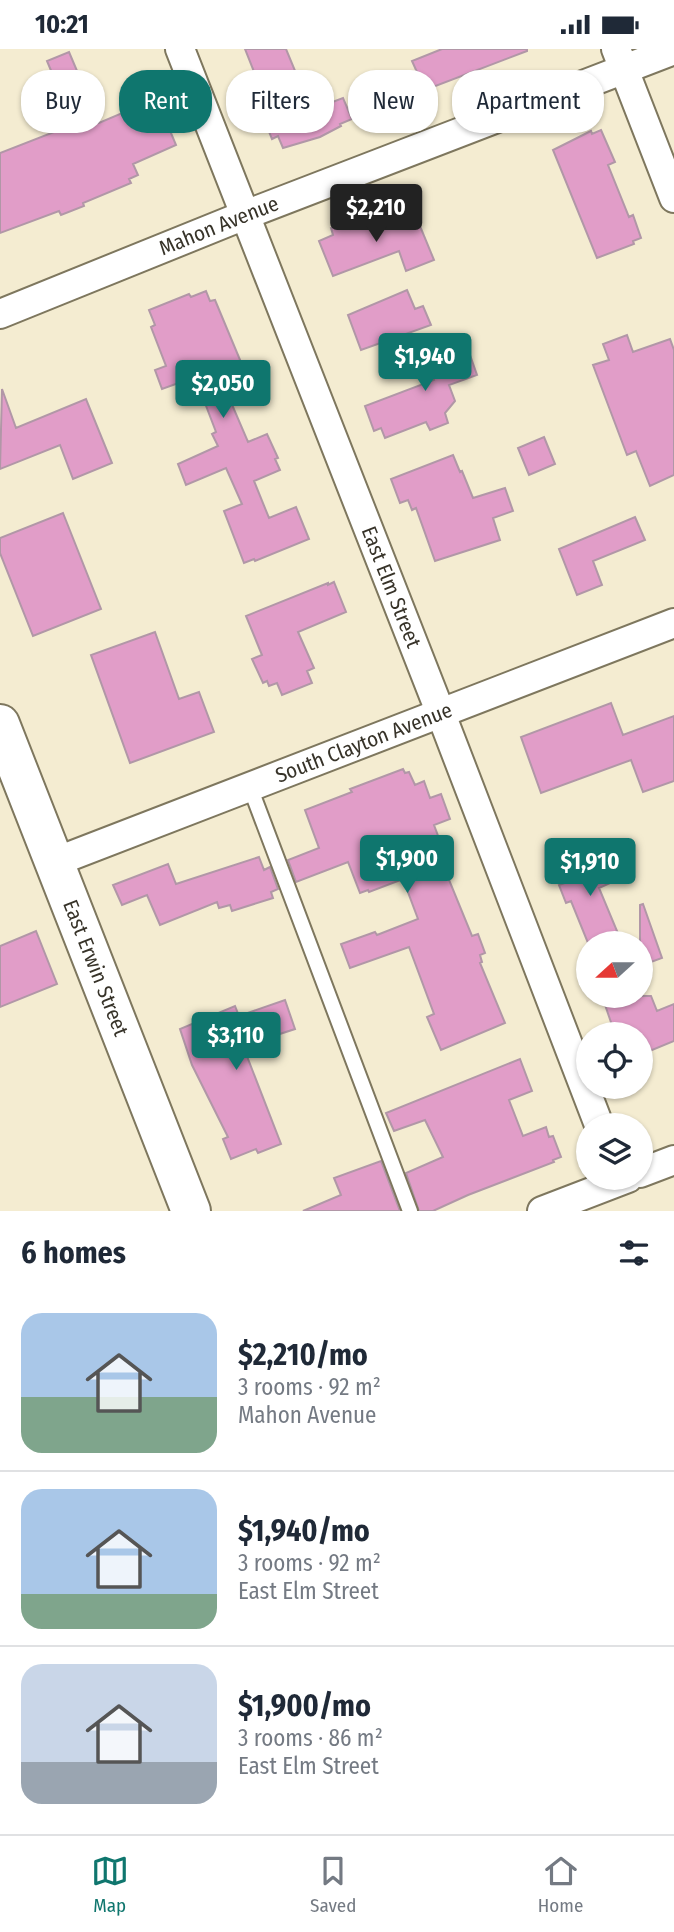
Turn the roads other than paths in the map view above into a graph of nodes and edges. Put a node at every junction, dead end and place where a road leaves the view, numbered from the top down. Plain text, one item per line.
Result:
1 (180, 49) edge
2 (674, 50) edge
3 (620, 59) edge
4 (674, 198) edge
5 (245, 215) junction
6 (0, 314) edge
7 (674, 623) edge
8 (441, 714) junction
9 (0, 724) edge
10 (250, 787) junction
11 (55, 862) junction
12 (594, 1113) edge
13 (674, 1160) edge
14 (653, 1168) edge
15 (594, 1190) edge
16 (191, 1211) edge
17 (410, 1211) edge
18 (542, 1211) edge

1 - 5 street, East Elm Street
2 - 3 street, Mahon Avenue
3 - 4 street
3 - 5 street, Mahon Avenue
5 - 6 street, Mahon Avenue
5 - 8 street, East Elm Street
7 - 8 street, South Clayton Avenue
8 - 10 street, South Clayton Avenue
8 - 12 street, East Elm Street
9 - 11 main road, East Erwin Street
10 - 11 street, South Clayton Avenue
10 - 17 lane
11 - 16 main road, East Erwin Street
13 - 14 street
15 - 18 street

